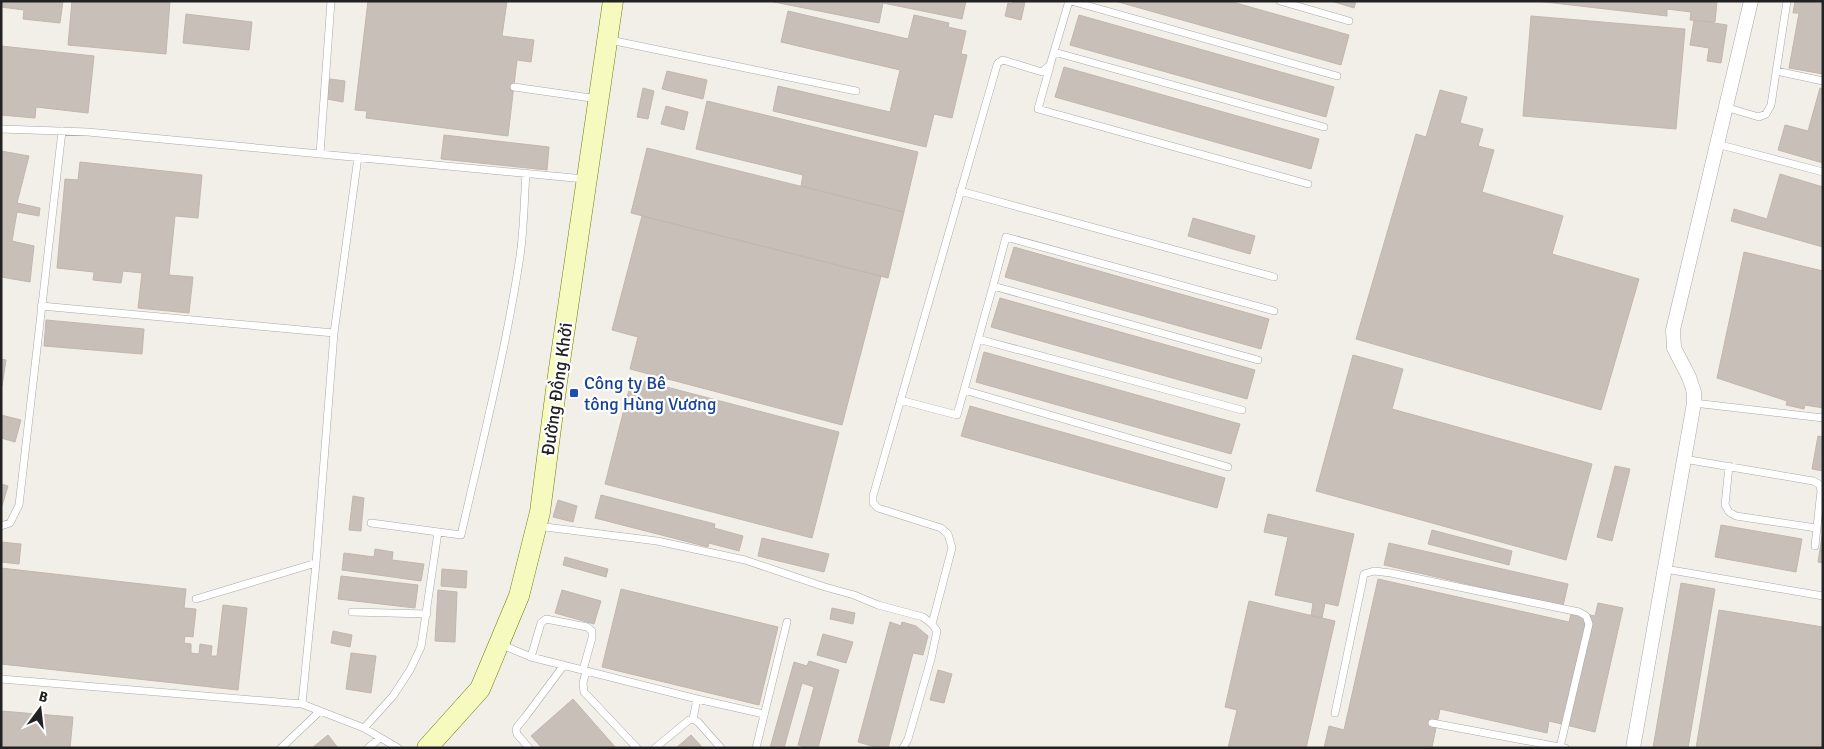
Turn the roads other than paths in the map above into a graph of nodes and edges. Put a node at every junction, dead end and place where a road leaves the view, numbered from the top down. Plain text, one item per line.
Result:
1 (332, 1) edge
2 (613, 1) edge
3 (1070, 1) edge
4 (1280, 1) edge
5 (1751, 1) edge
6 (1786, 1) edge
7 (1349, 21) dead end
8 (607, 39) junction
9 (1054, 52) junction
10 (1050, 66) junction
11 (1776, 71) junction
12 (1337, 76) dead end
13 (1823, 81) edge
14 (514, 86) dead end
15 (856, 90) dead end
16 (598, 99) junction
17 (1725, 107) junction
18 (1, 128) edge
19 (1324, 128) dead end
20 (62, 131) junction
21 (1717, 144) junction
22 (320, 154) junction
23 (358, 157) junction
24 (1823, 172) edge
25 (526, 173) junction
26 (588, 179) junction
27 (1308, 184) dead end
28 (960, 191) junction
29 (1274, 277) dead end
30 (993, 286) junction
31 (41, 306) junction
32 (1274, 311) dead end
33 (334, 333) junction
34 (978, 339) junction
35 (1258, 360) dead end
36 (964, 390) junction
37 (900, 400) junction
38 (1694, 403) junction
39 (1242, 410) dead end
40 (1823, 418) edge
41 (1684, 458) junction
42 (1729, 466) junction
43 (1228, 467) dead end
44 (371, 523) dead end
45 (1, 526) edge
46 (537, 526) junction
47 (1816, 528) junction
48 (438, 532) junction
49 (1815, 546) dead end
50 (316, 563) junction
51 (1665, 569) junction
52 (1823, 596) edge
53 (196, 599) dead end
54 (352, 612) dead end
55 (426, 614) junction
56 (787, 622) dead end
57 (932, 624) junction
58 (506, 647) dead end
59 (531, 657) junction
60 (564, 665) junction
61 (584, 670) junction
62 (1, 679) edge
63 (697, 699) junction
64 (302, 704) junction
65 (320, 711) junction
66 (1335, 713) dead end
67 (764, 714) junction
68 (693, 719) junction
69 (1432, 723) dead end
70 (364, 728) junction
71 (380, 738) junction
72 (1563, 747) edge
73 (281, 748) edge
74 (368, 748) edge
75 (398, 748) edge
76 (427, 748) edge
77 (529, 748) edge
78 (636, 748) edge
79 (655, 748) edge
80 (720, 748) edge
81 (756, 748) edge
82 (903, 748) edge
83 (1633, 748) edge

1 - 22 lane
2 - 8 main road, Đường Đồng Khởi
3 - 9 lane
3 - 12 lane
4 - 7 lane
5 - 17 street
6 - 11 lane
8 - 15 lane
8 - 16 main road, Đường Đồng Khởi
9 - 10 lane
9 - 19 lane
10 - 27 lane
10 - 28 lane
11 - 13 lane
11 - 17 lane
14 - 16 lane
16 - 26 main road, Đường Đồng Khởi
17 - 21 street
18 - 20 lane
20 - 22 lane
20 - 31 lane
21 - 24 lane
21 - 38 street
22 - 23 lane
23 - 25 lane
23 - 33 lane
25 - 26 lane
25 - 48 lane
26 - 46 main road, Đường Đồng Khởi
28 - 29 lane
28 - 37 lane
30 - 32 lane
30 - 34 lane
30 - 35 lane
31 - 33 lane
31 - 45 lane
33 - 50 lane
34 - 36 lane
34 - 39 lane
36 - 37 lane
36 - 43 lane
37 - 57 lane
38 - 40 lane
38 - 41 street
41 - 42 lane
41 - 51 street
42 - 47 lane
42 - 47 lane
44 - 48 lane
46 - 57 lane
46 - 76 main road, Đường Đồng Khởi
47 - 49 lane
48 - 55 lane
50 - 53 lane
50 - 64 lane
51 - 52 lane
51 - 83 street
54 - 55 lane
55 - 70 lane
56 - 67 lane
57 - 82 lane
58 - 59 lane
59 - 60 lane
59 - 61 lane
60 - 61 lane
60 - 77 lane
61 - 63 lane
61 - 78 lane
62 - 64 lane
63 - 67 lane
63 - 68 lane
64 - 65 lane
65 - 70 lane
65 - 73 lane
66 - 72 lane
67 - 81 lane
68 - 79 lane
68 - 80 lane
69 - 72 lane
70 - 71 lane
71 - 74 lane
71 - 75 lane

